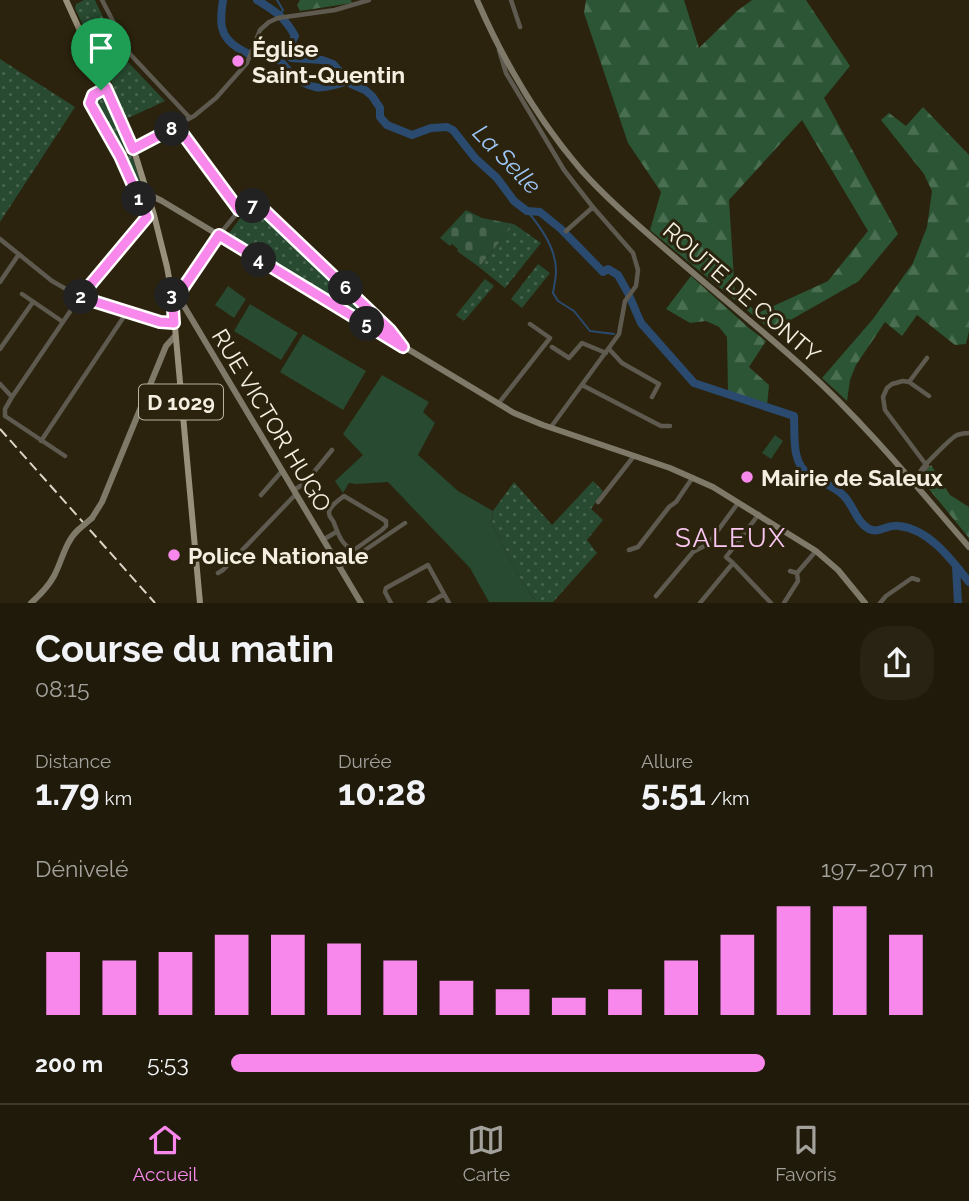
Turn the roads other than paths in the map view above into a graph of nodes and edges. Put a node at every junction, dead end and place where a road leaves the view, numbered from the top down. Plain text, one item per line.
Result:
1 (102, 0) edge
2 (477, 0) edge
3 (511, 0) edge
4 (366, 1) edge
5 (69, 2) edge
6 (520, 27) dead end
7 (502, 58) junction
8 (106, 88) junction
9 (190, 118) junction
10 (177, 126) junction
11 (133, 149) junction
12 (120, 156) junction
13 (149, 200) junction
14 (593, 207) junction
15 (240, 208) junction
16 (262, 208) junction
17 (151, 216) junction
18 (566, 231) dead end
19 (219, 235) junction
20 (0, 239) edge
21 (19, 254) junction
22 (0, 282) edge
23 (22, 294) dead end
24 (172, 294) junction
25 (80, 297) junction
26 (33, 302) junction
27 (127, 312) junction
28 (63, 322) junction
29 (174, 323) junction
30 (530, 324) dead end
31 (385, 325) junction
32 (380, 332) junction
33 (175, 336) junction
34 (403, 347) junction
35 (552, 347) dead end
36 (0, 349) edge
37 (608, 351) junction
38 (926, 358) dead end
39 (909, 382) junction
40 (0, 384) edge
41 (582, 385) junction
42 (929, 396) dead end
43 (12, 397) junction
44 (652, 397) dead end
45 (498, 404) junction
46 (670, 426) dead end
47 (551, 428) junction
48 (969, 433) edge
49 (41, 441) junction
50 (332, 450) dead end
51 (65, 456) dead end
52 (634, 456) junction
53 (927, 464) junction
54 (282, 471) junction
55 (693, 478) junction
56 (915, 480) junction
57 (295, 492) junction
58 (261, 495) dead end
59 (598, 502) dead end
60 (738, 502) junction
61 (759, 514) junction
62 (405, 523) dead end
63 (336, 532) junction
64 (323, 540) junction
65 (969, 547) edge
66 (629, 550) dead end
67 (816, 551) junction
68 (733, 563) junction
69 (340, 567) junction
70 (790, 571) dead end
71 (218, 573) dead end
72 (797, 573) junction
73 (918, 580) dead end
74 (444, 594) junction
75 (656, 596) dead end
76 (31, 603) edge
77 (200, 603) edge
78 (361, 603) edge
79 (391, 603) edge
80 (429, 603) edge
81 (449, 603) edge
82 (700, 603) edge
83 (771, 603) edge
84 (784, 603) edge
85 (865, 603) edge
86 (880, 603) edge

1 - 9 street
2 - 7 street, ROUTE DE CONTY
3 - 6 street
4 - 9 street
5 - 8 main road, D 1029
7 - 14 street
7 - 56 street, ROUTE DE CONTY
8 - 11 main road, D 1029
8 - 12 street
9 - 10 street
10 - 11 street
10 - 15 street
11 - 12 street
11 - 13 main road, D 1029
12 - 17 street
13 - 17 main road, D 1029
13 - 19 street
14 - 18 street
14 - 37 street
15 - 16 street
15 - 16 street
15 - 19 street
16 - 31 street
17 - 24 main road, D 1029
17 - 25 street
19 - 24 street
19 - 32 street
20 - 21 street
21 - 22 street
21 - 25 street
23 - 26 street
24 - 29 main road, D 1029
24 - 54 street, RUE VICTOR HUGO
25 - 27 street
25 - 28 street
26 - 28 street
26 - 36 street
27 - 29 street
27 - 49 street
28 - 43 street
29 - 33 main road, D 1029
30 - 45 street
31 - 32 street
31 - 34 street
32 - 34 street
33 - 76 street, bridge
33 - 77 main road, D 1029
34 - 45 street
35 - 37 street
37 - 41 street
37 - 44 street
38 - 39 street
39 - 42 street
39 - 53 street
40 - 43 street
41 - 46 street
41 - 47 street
43 - 49 street
45 - 47 street
47 - 52 street
48 - 53 street
49 - 51 street
50 - 57 street
52 - 55 street
52 - 59 street
53 - 56 street
54 - 57 street, RUE VICTOR HUGO
54 - 58 street
55 - 60 street
55 - 66 street
56 - 65 street, ROUTE DE CONTY
57 - 64 street, RUE VICTOR HUGO
57 - 71 street
60 - 61 street
60 - 75 street
61 - 67 street
61 - 68 street
62 - 69 street
63 - 63 street
63 - 64 street
64 - 69 street, RUE VICTOR HUGO
67 - 72 street
67 - 85 street
68 - 82 street
68 - 83 street
69 - 78 street, RUE VICTOR HUGO
70 - 72 street
72 - 84 street
73 - 86 street
74 - 79 street
74 - 80 street
74 - 81 street

